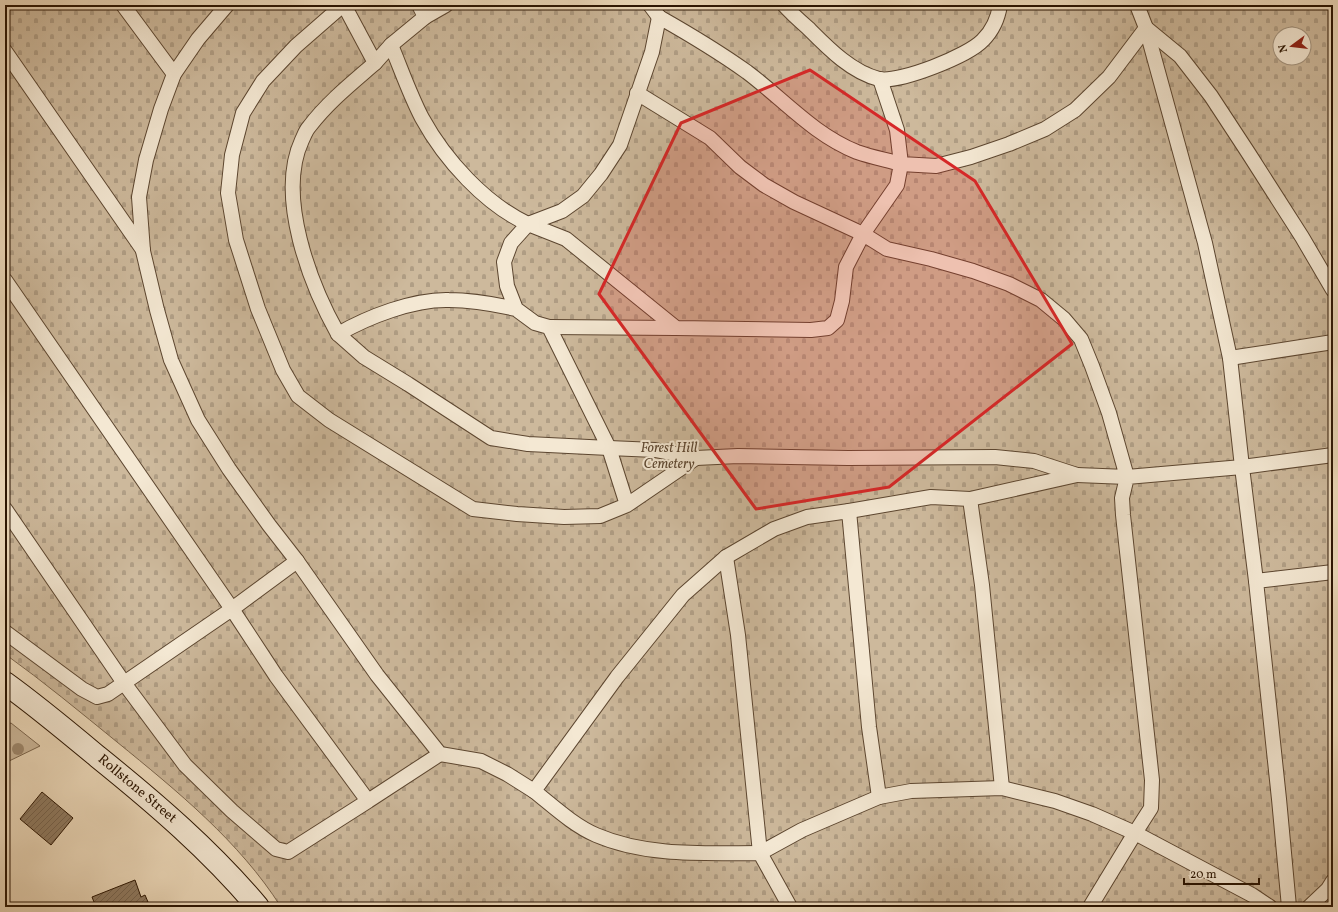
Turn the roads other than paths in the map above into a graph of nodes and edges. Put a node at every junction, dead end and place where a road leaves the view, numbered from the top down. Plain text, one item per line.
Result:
1 (123, 5) edge
2 (227, 5) edge
3 (344, 5) edge
4 (446, 5) edge
5 (650, 5) edge
6 (784, 5) edge
7 (1000, 5) edge
8 (1137, 5) edge
9 (422, 11) edge
10 (659, 17) junction
11 (1146, 28) junction
12 (391, 45) junction
13 (5, 51) edge
14 (375, 63) junction
15 (174, 74) junction
16 (880, 79) junction
17 (637, 93) junction
18 (901, 164) junction
19 (528, 224) junction
20 (863, 234) junction
21 (143, 251) junction
22 (5, 280) edge
23 (1333, 290) edge
24 (516, 308) junction
25 (549, 327) junction
26 (676, 328) junction
27 (338, 334) junction
28 (1333, 342) edge
29 (1230, 358) junction
30 (609, 448) junction
31 (1333, 455) edge
32 (696, 458) junction
33 (1242, 466) junction
34 (1077, 475) junction
35 (1127, 477) junction
36 (970, 499) junction
37 (627, 505) junction
38 (5, 509) edge
39 (849, 511) junction
40 (726, 557) junction
41 (297, 561) junction
42 (1333, 572) edge
43 (1256, 582) junction
44 (232, 609) junction
45 (5, 632) edge
46 (124, 683) junction
47 (7, 688) edge
48 (440, 754) junction
49 (1002, 788) junction
50 (534, 791) junction
51 (878, 797) junction
52 (368, 801) junction
53 (1135, 834) junction
54 (760, 853) junction
55 (1333, 881) edge
56 (258, 907) edge
57 (790, 907) edge
58 (1090, 907) edge
59 (1270, 907) edge
60 (1289, 907) edge
61 (1309, 907) edge

1 - 15 lane
2 - 15 lane
3 - 14 lane
3 - 37 lane
4 - 9 lane
5 - 10 lane
6 - 16 lane
7 - 16 lane
8 - 11 lane
9 - 12 lane
10 - 17 lane
10 - 18 lane
11 - 18 lane
11 - 23 lane
11 - 29 lane
12 - 14 lane
12 - 19 lane
13 - 21 lane
14 - 27 lane
15 - 21 lane
16 - 18 lane
17 - 19 lane
17 - 20 lane
18 - 20 lane
19 - 24 lane
19 - 26 lane
20 - 26 lane
20 - 35 lane
21 - 41 lane
22 - 44 lane
24 - 25 lane
24 - 27 lane
25 - 26 lane
25 - 30 lane
27 - 30 lane
28 - 29 lane
29 - 33 lane
30 - 32 lane
30 - 37 lane
31 - 33 lane
32 - 34 lane
32 - 37 lane
33 - 35 lane
33 - 43 lane
34 - 35 lane
34 - 36 lane
35 - 53 lane
36 - 39 lane
36 - 49 lane
38 - 46 lane
39 - 40 lane
39 - 51 lane
40 - 50 lane
40 - 54 lane
41 - 44 lane
41 - 48 lane
42 - 43 lane
43 - 60 lane
44 - 46 lane
44 - 52 lane
45 - 46 lane
46 - 52 lane
47 - 56 main road, Rollstone Street
48 - 50 lane
48 - 52 lane
49 - 51 lane
49 - 53 lane
50 - 54 lane
51 - 54 lane
53 - 58 lane
53 - 59 lane
54 - 57 lane
55 - 61 lane

